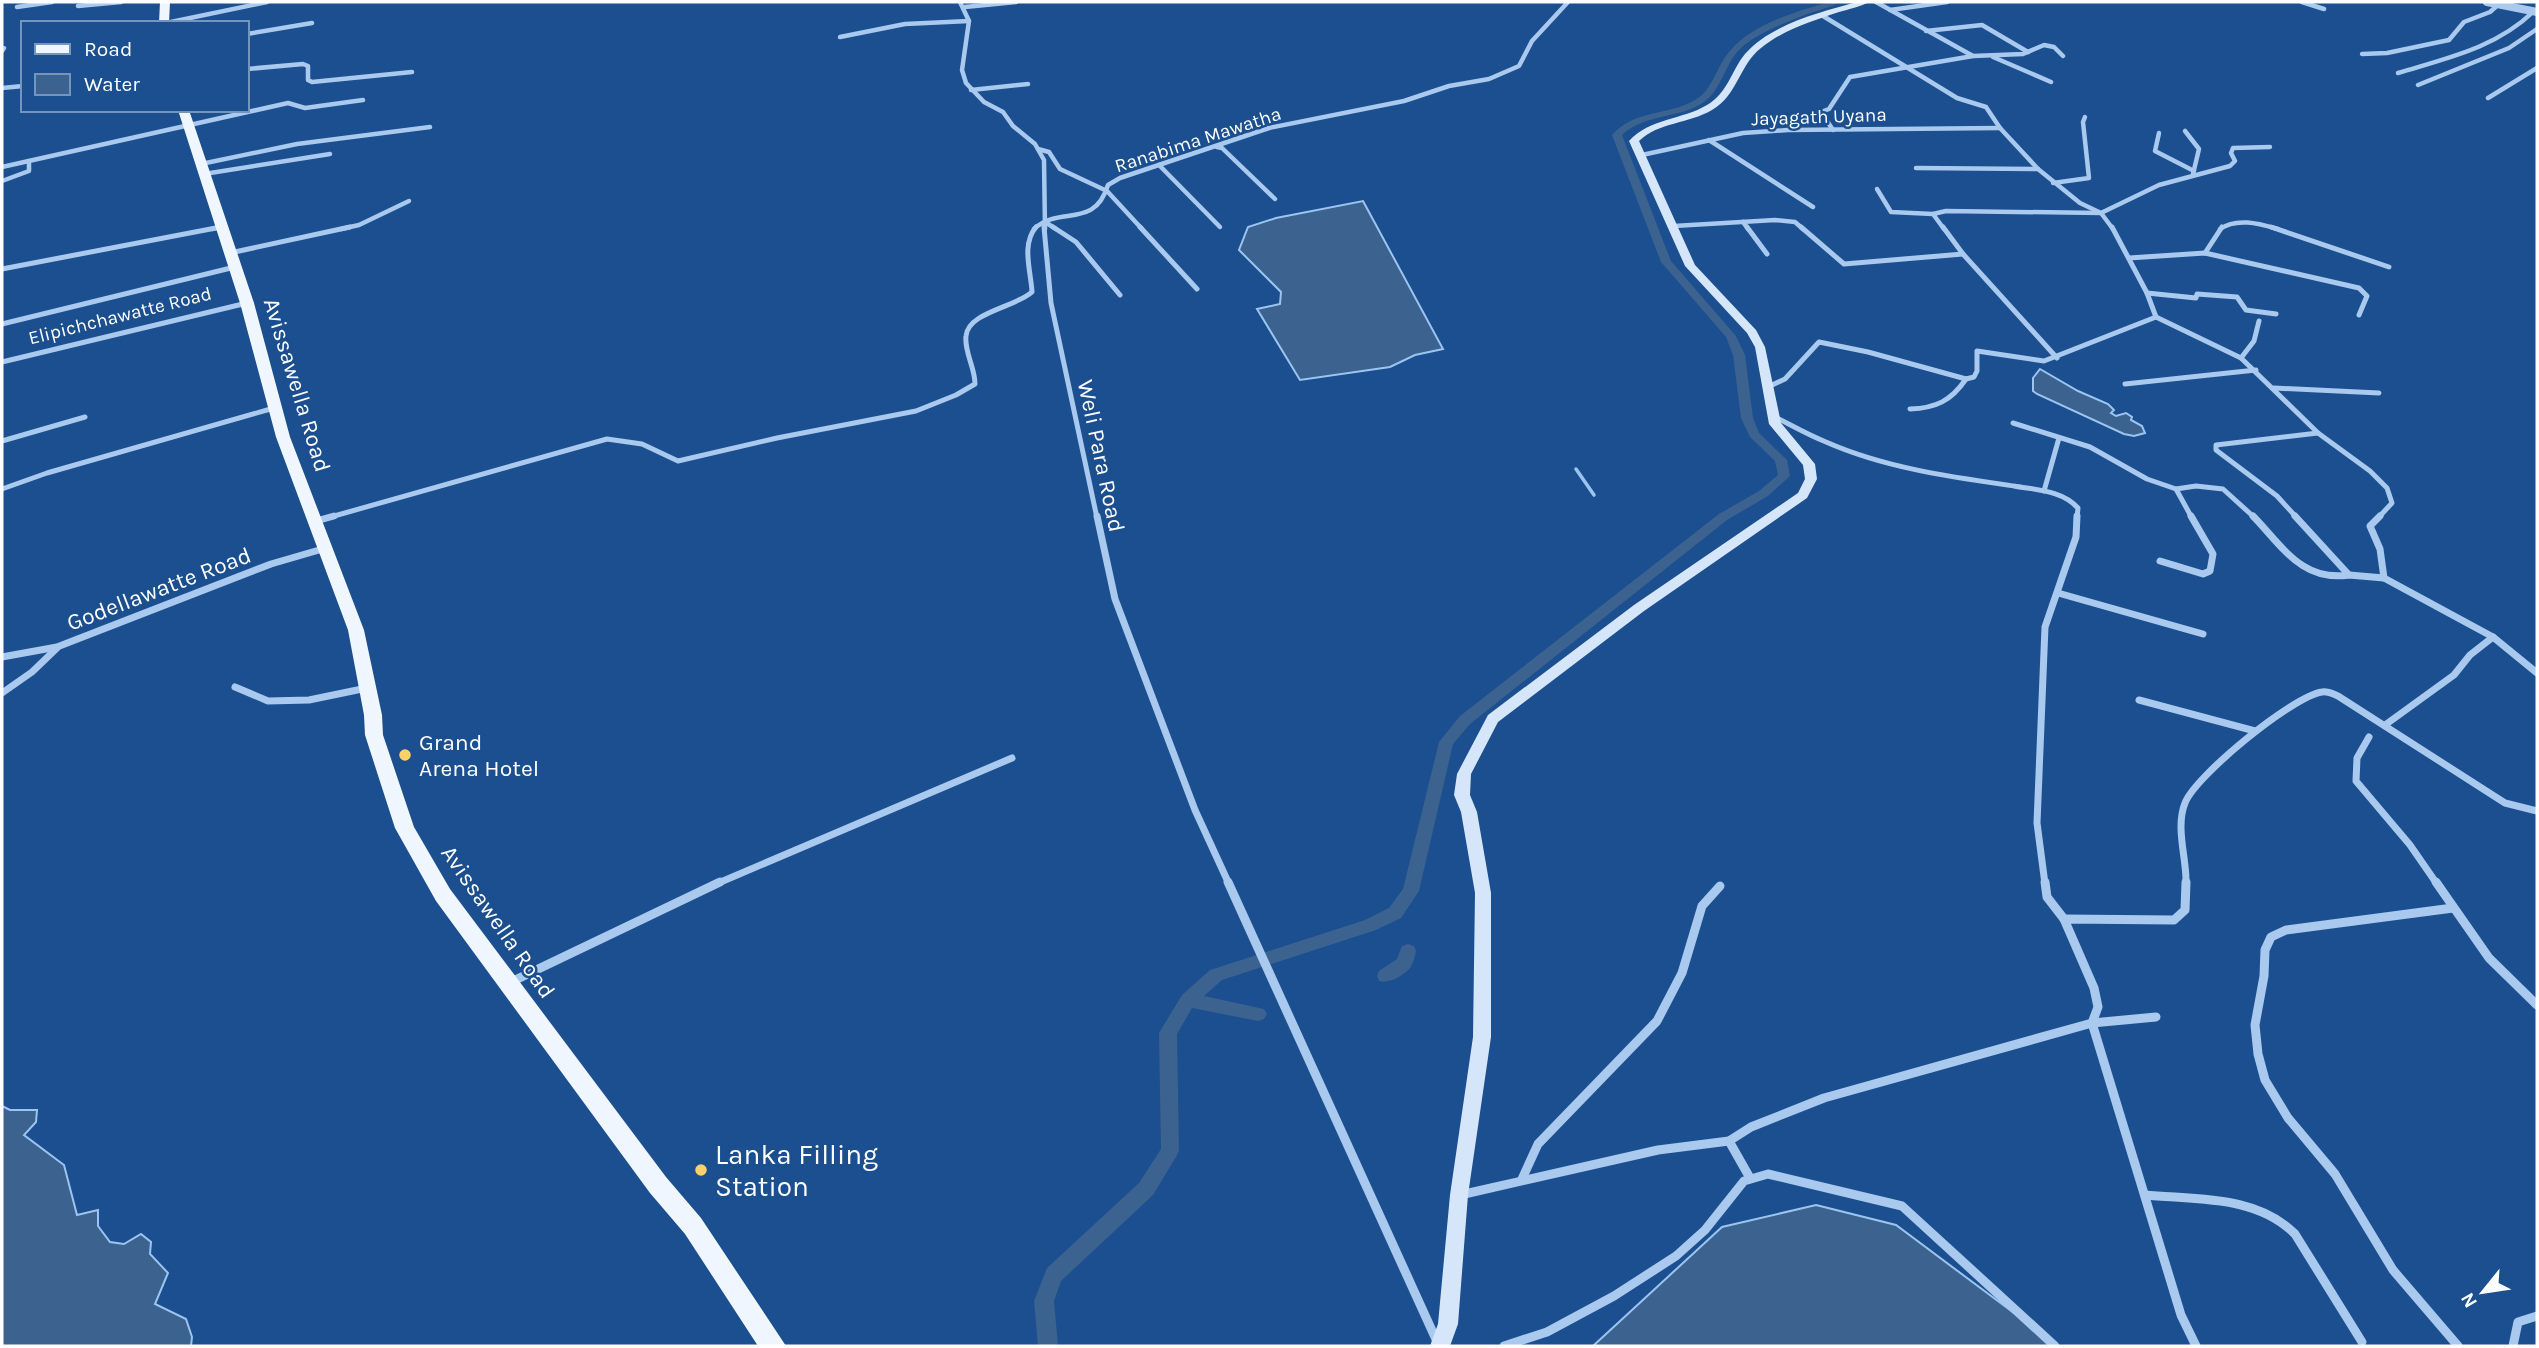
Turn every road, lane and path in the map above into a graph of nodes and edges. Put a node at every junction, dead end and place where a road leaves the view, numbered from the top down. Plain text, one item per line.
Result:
1 (52, 2) edge
2 (121, 2) edge
3 (165, 2) edge
4 (267, 2) edge
5 (1016, 2) edge
6 (1568, 2) edge
7 (1865, 2) edge
8 (1876, 2) edge
9 (1947, 2) edge
10 (2302, 2) edge
11 (2487, 2) edge
12 (2499, 4) junction
13 (962, 5) edge
14 (78, 6) dead end
15 (17, 7) dead end
16 (2325, 9) dead end
17 (1890, 10) junction
18 (2535, 12) edge
19 (1823, 16) junction
20 (969, 20) junction
21 (165, 21) edge
22 (175, 21) edge
23 (312, 23) dead end
24 (2537, 29) edge
25 (1926, 31) junction
26 (248, 34) edge
27 (840, 37) dead end
28 (2028, 52) junction
29 (2362, 54) dead end
30 (1990, 55) junction
31 (1973, 56) junction
32 (2063, 56) dead end
33 (1908, 68) junction
34 (2537, 68) edge
35 (248, 69) edge
36 (412, 72) dead end
37 (2398, 74) dead end
38 (2051, 82) dead end
39 (1028, 84) dead end
40 (2418, 85) dead end
41 (21, 86) edge
42 (2, 87) edge
43 (971, 90) junction
44 (2488, 99) dead end
45 (363, 100) dead end
46 (248, 108) edge
47 (222, 112) edge
48 (185, 117) edge
49 (2085, 117) dead end
50 (430, 127) dead end
51 (2000, 128) junction
52 (1833, 130) junction
53 (2185, 131) dead end
54 (2159, 133) dead end
55 (1709, 140) junction
56 (1216, 146) junction
57 (2270, 147) dead end
58 (1038, 148) junction
59 (330, 154) dead end
60 (1642, 155) junction
61 (29, 161) junction
62 (1159, 165) junction
63 (2, 167) edge
64 (1916, 168) dead end
65 (202, 169) junction
66 (2038, 169) junction
67 (2194, 173) junction
68 (2, 181) edge
69 (2053, 183) junction
70 (1877, 189) dead end
71 (1107, 191) junction
72 (1275, 198) dead end
73 (409, 201) dead end
74 (1813, 207) dead end
75 (2101, 213) junction
76 (1933, 214) junction
77 (1044, 222) junction
78 (1743, 222) junction
79 (1674, 226) junction
80 (1220, 227) dead end
81 (221, 228) junction
82 (2204, 253) junction
83 (1768, 254) dead end
84 (1963, 254) junction
85 (2129, 258) junction
86 (233, 260) junction
87 (2389, 267) dead end
88 (2, 269) edge
89 (1197, 289) dead end
90 (2147, 293) junction
91 (1120, 295) dead end
92 (247, 303) junction
93 (2276, 314) dead end
94 (2359, 315) dead end
95 (2156, 317) junction
96 (2259, 321) dead end
97 (2, 324) edge
98 (2057, 358) junction
99 (2241, 358) junction
100 (2, 362) edge
101 (2256, 370) junction
102 (1966, 379) junction
103 (2125, 384) dead end
104 (1768, 387) junction
105 (2273, 388) junction
106 (2379, 393) dead end
107 (274, 408) junction
108 (1910, 409) dead end
109 (1773, 416) junction
110 (85, 417) dead end
111 (2013, 423) dead end
112 (2318, 433) junction
113 (2059, 438) junction
114 (2, 441) edge
115 (2, 489) edge
116 (2176, 489) junction
117 (2044, 491) junction
118 (316, 521) junction
119 (327, 548) junction
120 (2160, 561) dead end
121 (2349, 575) junction
122 (2384, 578) junction
123 (2058, 593) junction
124 (2203, 634) dead end
125 (2493, 637) junction
126 (57, 647) junction
127 (2, 657) edge
128 (2537, 673) edge
129 (235, 687) dead end
130 (368, 688) junction
131 (2, 693) edge
132 (2138, 699) dead end
133 (2385, 725) junction
134 (2255, 731) junction
135 (2369, 737) dead end
136 (1013, 758) dead end
137 (2537, 811) edge
138 (1720, 886) dead end
139 (2452, 908) junction
140 (2064, 919) junction
141 (509, 984) junction
142 (2537, 1005) edge
143 (2156, 1017) dead end
144 (2092, 1024) junction
145 (1729, 1141) junction
146 (1750, 1178) junction
147 (1522, 1179) junction
148 (1459, 1195) junction
149 (2145, 1195) junction
150 (2537, 1316) edge
151 (2362, 1342) dead end
152 (773, 1346) edge
153 (1439, 1346) edge
154 (1504, 1346) edge
155 (2054, 1346) edge
156 (2196, 1346) edge
157 (2458, 1346) edge
158 (2513, 1346) edge

1 - 15 street
2 - 14 street
3 - 21 main road
4 - 22 street
5 - 13 street
6 - 56 street, Ranabima Mawatha
7 - 19 main road
8 - 17 street
9 - 17 street
10 - 16 street
11 - 12 street
12 - 18 street
12 - 29 street
13 - 20 street
17 - 25 street
18 - 37 street
19 - 33 street
19 - 60 main road
20 - 27 street
20 - 43 street
23 - 26 street
24 - 40 street
25 - 28 street
25 - 31 street
28 - 30 street
28 - 32 street
30 - 31 street
30 - 38 street
31 - 33 street
33 - 51 street
33 - 52 street
34 - 44 street
35 - 36 street
39 - 43 street
41 - 42 street
43 - 58 street
45 - 46 street
47 - 48 street
48 - 61 street
48 - 65 main road, Avissawella Road
49 - 69 street
50 - 65 street
51 - 52 street, Jayagath Uyana
51 - 66 street
52 - 55 street, Jayagath Uyana
53 - 67 street
54 - 67 street
55 - 60 street, Jayagath Uyana
55 - 74 street
56 - 62 street, Ranabima Mawatha
56 - 72 street
57 - 67 street
58 - 71 street
58 - 77 street, Weli Para Road
59 - 65 street
60 - 79 main road
61 - 63 street
61 - 68 street
62 - 71 street, Ranabima Mawatha
62 - 80 street
64 - 66 street
65 - 81 main road, Avissawella Road
66 - 69 street
67 - 75 street
69 - 75 street
70 - 76 street
71 - 77 street, Ranabima Mawatha
71 - 89 street
73 - 86 street
75 - 76 street
75 - 85 street
76 - 84 street
77 - 91 street
77 - 118 street
77 - 153 street, Weli Para Road
78 - 79 street
78 - 83 street
78 - 84 street
79 - 104 main road
81 - 86 main road, Avissawella Road
81 - 88 street
82 - 85 street
82 - 87 street
82 - 94 street
84 - 98 street
85 - 90 street
86 - 92 main road, Avissawella Road
86 - 97 street
90 - 93 street
90 - 95 street
92 - 100 street, Elipichchawatte Road
92 - 107 main road, Avissawella Road
95 - 98 street
95 - 99 street
96 - 99 street
98 - 102 street
99 - 101 street
101 - 103 street
101 - 105 street
102 - 104 street
102 - 108 street
104 - 109 main road
105 - 106 street
105 - 112 street
107 - 115 street
107 - 118 main road, Avissawella Road
109 - 117 street
109 - 148 main road
110 - 114 street
111 - 113 street
112 - 121 street
112 - 122 street
113 - 116 street
113 - 117 street
116 - 120 street
116 - 121 street
117 - 123 street
118 - 119 main road, Avissawella Road
119 - 126 street, Godellawatte Road
119 - 130 main road, Avissawella Road
121 - 122 street
122 - 125 street
123 - 124 street
123 - 140 street
125 - 128 street
125 - 133 street
126 - 127 street, Godellawatte Road
126 - 131 street
129 - 130 street
130 - 141 main road, Avissawella Road
132 - 134 street
133 - 134 street
133 - 137 street
134 - 140 street
135 - 139 street
136 - 141 street
138 - 147 street
139 - 142 street
139 - 157 street
140 - 144 street
141 - 152 main road, Avissawella Road
143 - 144 street
144 - 145 street
144 - 149 street
145 - 146 street
145 - 147 street
146 - 154 street
146 - 155 street
147 - 148 street
148 - 153 main road
149 - 151 street
149 - 156 street
150 - 158 street

